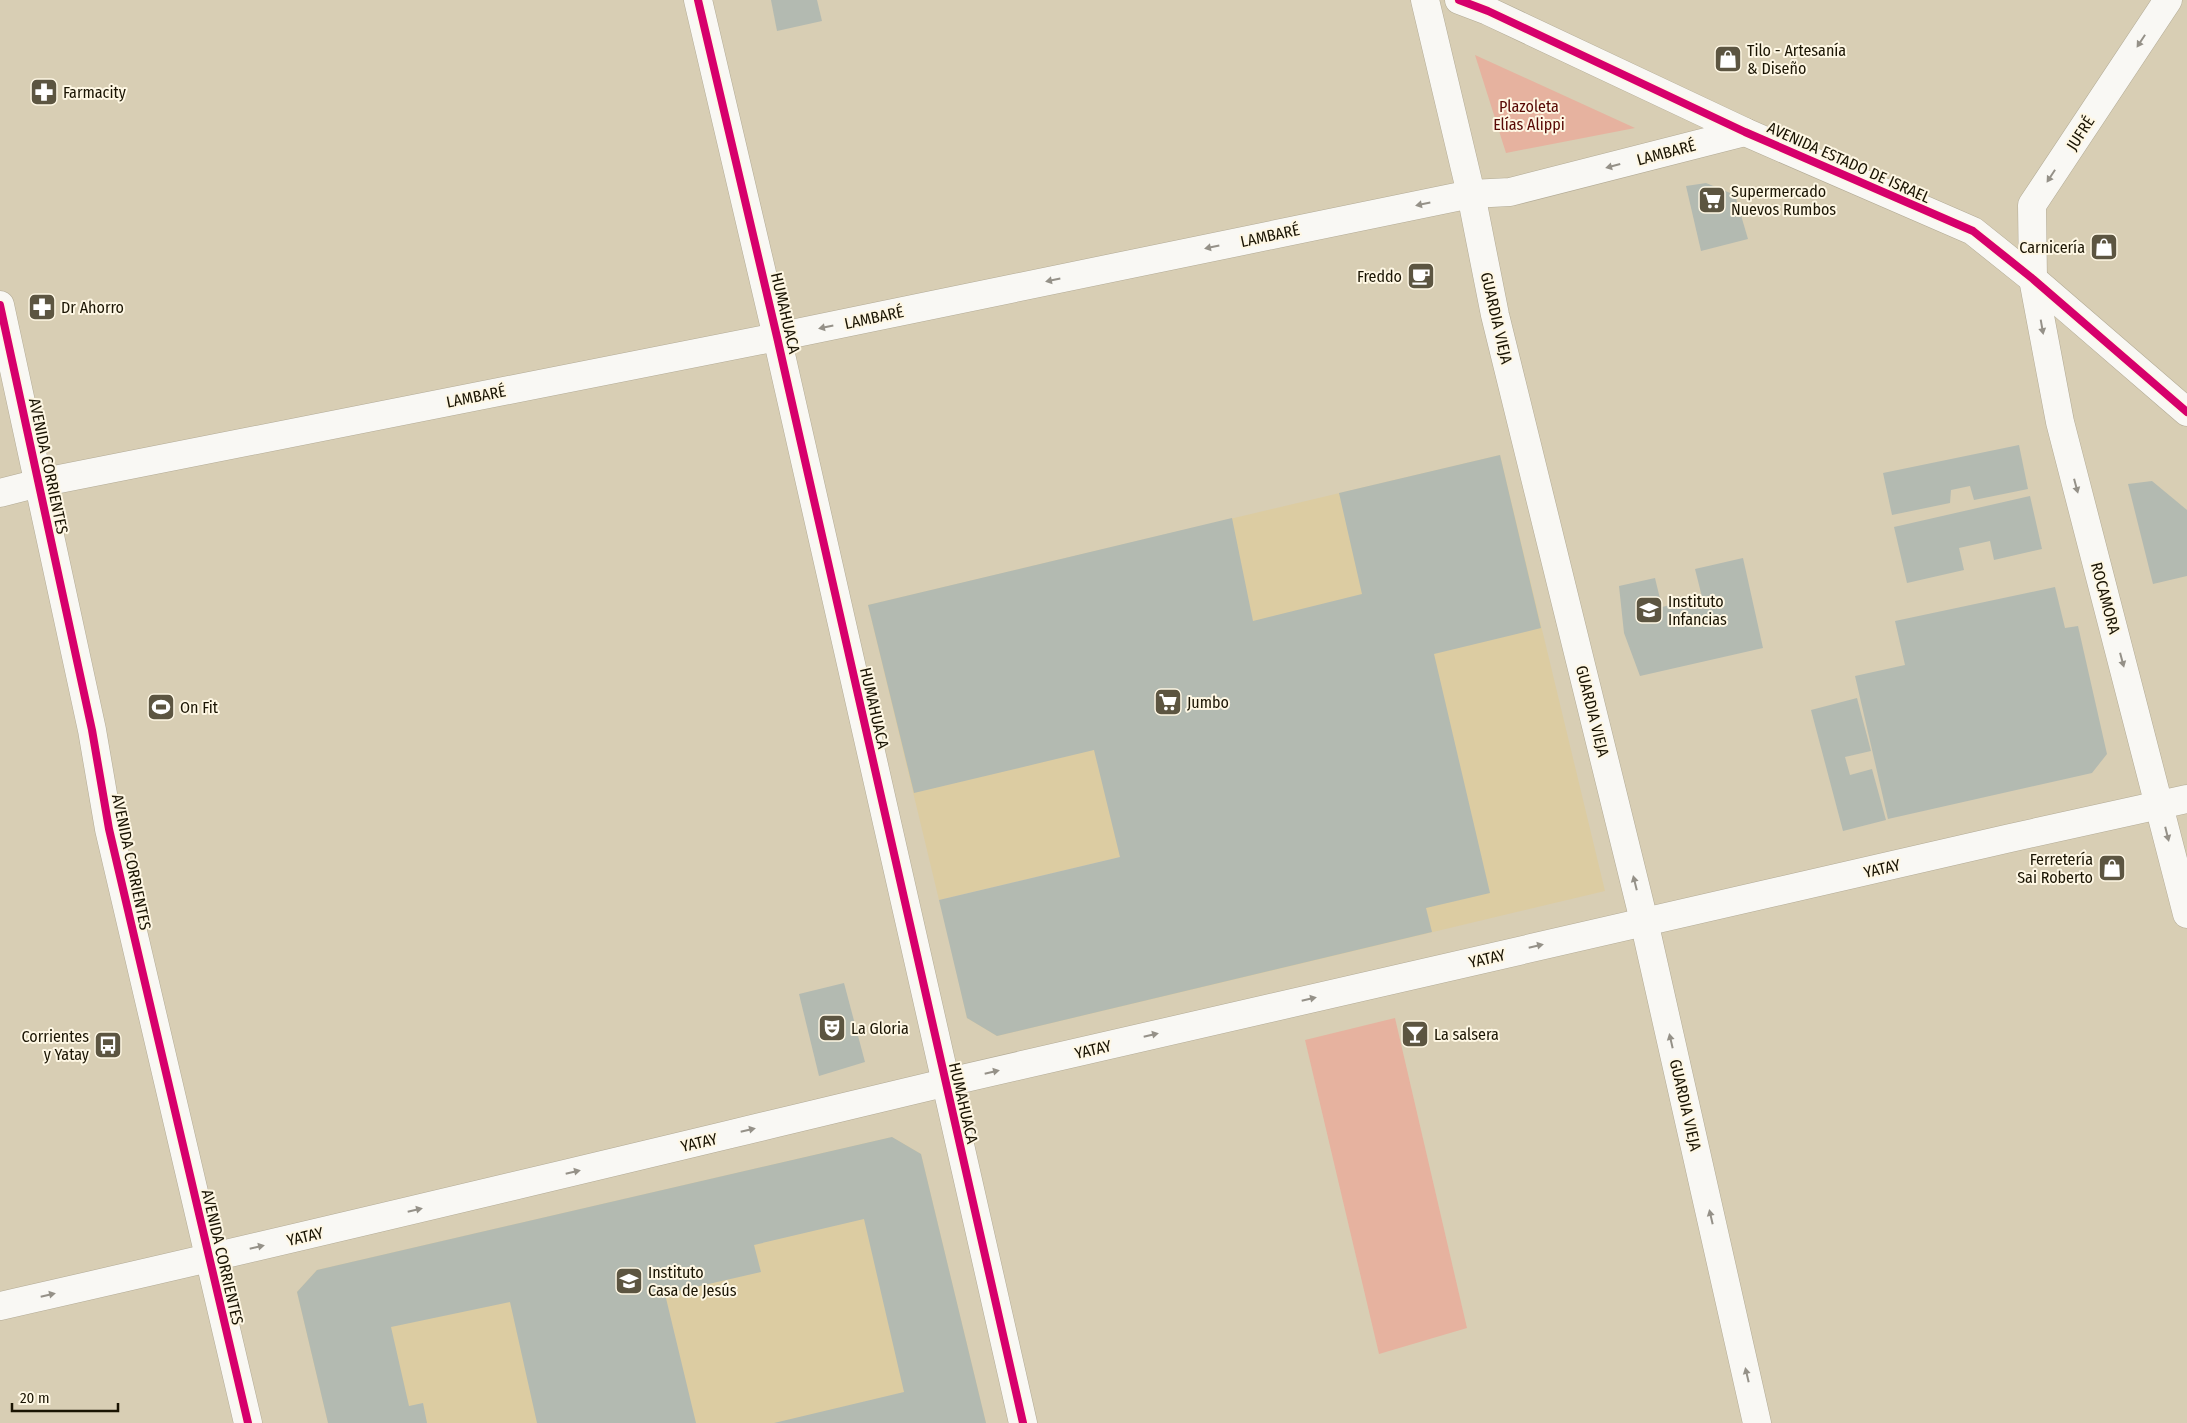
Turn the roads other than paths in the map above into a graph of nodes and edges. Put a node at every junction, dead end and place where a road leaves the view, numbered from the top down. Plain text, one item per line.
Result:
1 (698, 0) edge
2 (1425, 0) edge
3 (1459, 0) edge
4 (2168, 0) edge
5 (1745, 132) junction
6 (1471, 194) junction
7 (2034, 279) junction
8 (0, 305) edge
9 (777, 337) junction
10 (2187, 412) edge
11 (39, 483) junction
12 (0, 493) edge
13 (2187, 799) edge
14 (2160, 805) junction
15 (2187, 914) edge
16 (1644, 921) junction
17 (945, 1083) junction
18 (209, 1258) junction
19 (0, 1306) edge
20 (248, 1423) edge
21 (1023, 1423) edge
22 (1757, 1423) edge

1 - 9 street, HUMAHUACA
2 - 6 street, GUARDIA VIEJA
3 - 5 street, AVENIDA ESTADO DE ISRAEL
4 -> 7 street, JUFRÉ
5 -> 6 street, LAMBARÉ
5 - 7 street, AVENIDA ESTADO DE ISRAEL
6 -> 9 street, LAMBARÉ
16 -> 6 street, GUARDIA VIEJA
7 - 10 street, AVENIDA ESTADO DE ISRAEL
7 -> 14 street, ROCAMORA
8 - 11 street, AVENIDA CORRIENTES
9 - 11 street, LAMBARÉ
9 - 17 street, HUMAHUACA
11 - 12 street, LAMBARÉ
11 - 18 street, AVENIDA CORRIENTES
13 - 14 street, YATAY
14 -> 15 street, ROCAMORA
14 - 16 street, YATAY
17 -> 16 street, YATAY
22 -> 16 street, GUARDIA VIEJA
18 -> 17 street, YATAY
17 - 21 street, HUMAHUACA
19 -> 18 street, YATAY
18 - 20 street, AVENIDA CORRIENTES

